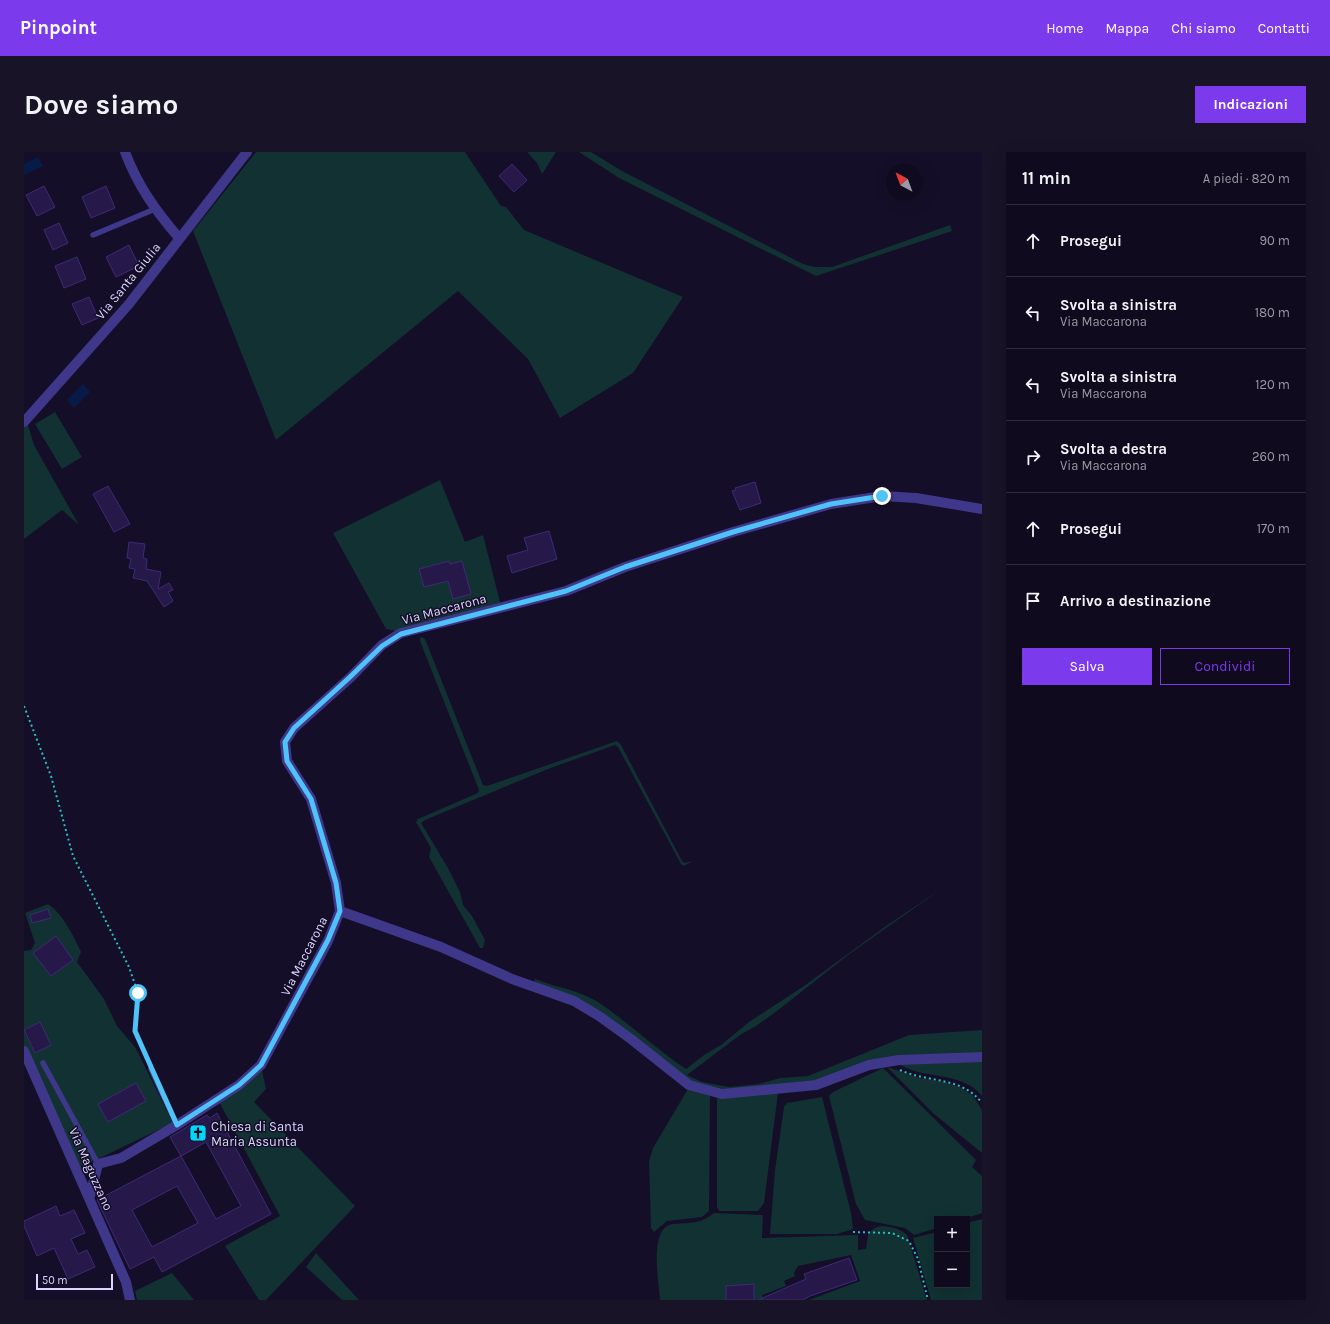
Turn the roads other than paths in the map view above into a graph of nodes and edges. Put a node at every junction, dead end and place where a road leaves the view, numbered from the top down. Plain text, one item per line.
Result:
1 (125, 152) edge
2 (247, 152) edge
3 (155, 209) junction
4 (93, 235) dead end
5 (179, 238) junction
6 (24, 422) edge
7 (982, 508) edge
8 (340, 911) junction
9 (24, 1051) edge
10 (982, 1057) edge
11 (43, 1063) dead end
12 (151, 1069) road end
13 (177, 1125) junction
14 (98, 1164) junction
15 (90, 1196) junction
16 (130, 1300) edge

1 - 3 street
2 - 5 street, Via Santa Giulia
3 - 4 lane
3 - 5 street
5 - 6 street, Via Santa Giulia
7 - 8 street, Via Maccarona
8 - 10 street
8 - 13 street, Via Maccarona
9 - 15 street, Via Maguzzano
11 - 14 lane
12 - 13 lane
13 - 14 street, Via Maccarona
14 - 15 street
15 - 16 street, Via Maguzzano

